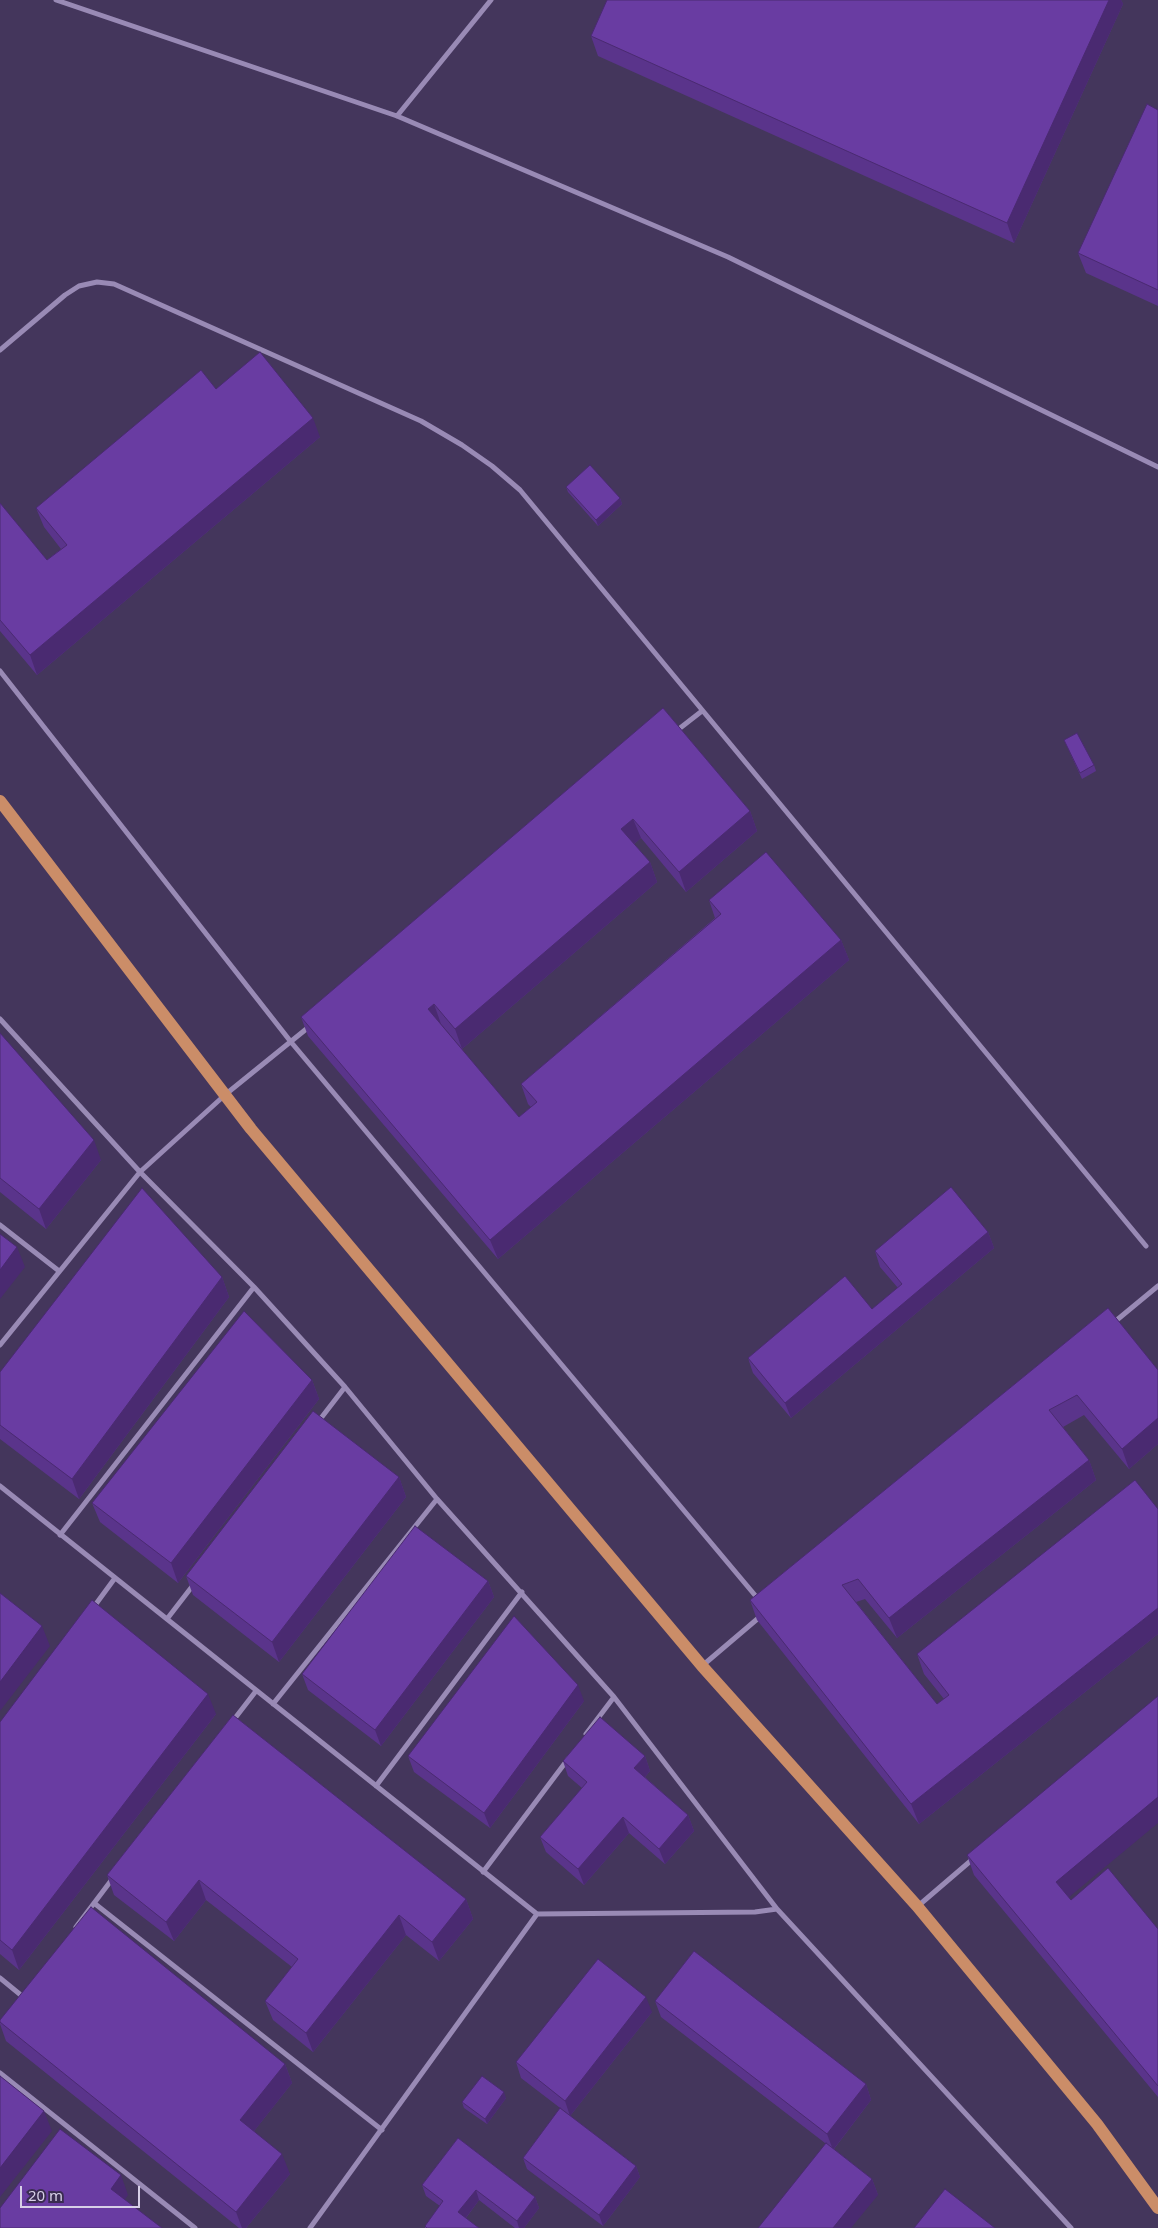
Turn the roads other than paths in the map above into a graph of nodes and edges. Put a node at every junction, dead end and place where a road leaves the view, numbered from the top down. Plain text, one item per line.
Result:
1 (56, 0) edge
2 (491, 0) edge
3 (397, 116) junction
4 (0, 350) edge
5 (1158, 466) edge
6 (0, 671) edge
7 (702, 711) junction
8 (671, 736) edge
9 (0, 801) edge
10 (0, 1019) edge
11 (314, 1023) edge
12 (291, 1042) junction
13 (226, 1094) junction
14 (140, 1172) junction
15 (0, 1225) edge
16 (1146, 1246) dead end
17 (59, 1270) junction
18 (254, 1286) junction
19 (1158, 1286) edge
20 (1104, 1330) edge
21 (0, 1345) edge
22 (345, 1387) junction
23 (315, 1426) edge
24 (0, 1486) edge
25 (437, 1499) junction
26 (60, 1535) junction
27 (115, 1578) junction
28 (196, 1580) edge
29 (522, 1592) junction
30 (761, 1603) edge
31 (767, 1610) edge
32 (86, 1617) edge
33 (167, 1619) junction
34 (702, 1666) junction
35 (256, 1691) junction
36 (614, 1697) junction
37 (273, 1704) junction
38 (226, 1730) edge
39 (585, 1736) edge
40 (573, 1752) edge
41 (376, 1786) junction
42 (978, 1856) edge
43 (118, 1871) edge
44 (483, 1872) junction
45 (94, 1903) junction
46 (918, 1906) junction
47 (777, 1909) junction
48 (537, 1914) junction
49 (70, 1934) edge
50 (0, 1978) edge
51 (28, 1988) edge
52 (22, 1996) junction
53 (17, 2003) edge
54 (0, 2073) edge
55 (67, 2128) junction
56 (382, 2130) junction
57 (61, 2135) edge
58 (1158, 2208) edge
59 (196, 2228) edge
60 (310, 2228) edge
61 (1071, 2228) edge

1 - 3 street
2 - 3 street
3 - 5 street
4 - 7 street
6 - 12 street
7 - 8 street
7 - 16 street
9 - 13 main road
10 - 14 street
11 - 12 street
12 - 13 street
12 - 30 street
13 - 14 street
13 - 34 main road
14 - 17 street
14 - 18 street
15 - 17 street
17 - 21 street
18 - 22 street
18 - 26 street
19 - 20 street
22 - 23 street
22 - 25 street
24 - 26 street
25 - 29 street
25 - 37 street
26 - 27 street
27 - 32 street
27 - 33 street
28 - 33 street
29 - 36 street
29 - 41 street
31 - 34 street
33 - 35 street
34 - 46 main road
35 - 37 street
35 - 38 street
36 - 39 street
36 - 47 street
37 - 41 street
40 - 44 street
41 - 44 street
42 - 46 street
43 - 45 street
44 - 48 street
45 - 49 street
45 - 56 street
46 - 58 main road
47 - 48 street
47 - 61 street
48 - 56 street
50 - 52 street
51 - 52 street
52 - 53 street
54 - 55 street
55 - 57 street
55 - 59 street
56 - 60 street

